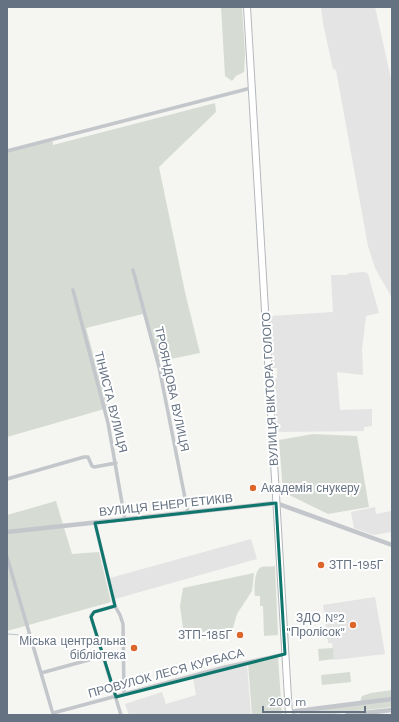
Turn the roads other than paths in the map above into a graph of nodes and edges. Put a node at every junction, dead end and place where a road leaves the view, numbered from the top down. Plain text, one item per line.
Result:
1 (247, 7) edge
2 (251, 88) junction
3 (7, 151) edge
4 (133, 270) dead end
5 (73, 290) dead end
6 (116, 463) junction
7 (7, 479) edge
8 (276, 503) junction
9 (188, 513) junction
10 (125, 520) junction
11 (95, 523) junction
12 (7, 532) edge
13 (392, 545) edge
14 (7, 556) edge
15 (115, 606) junction
16 (285, 654) junction
17 (103, 656) junction
18 (41, 674) junction
19 (124, 694) junction
20 (116, 697) junction
21 (392, 699) edge
22 (392, 710) edge
23 (289, 713) edge
24 (53, 714) edge
25 (121, 715) edge
26 (347, 715) edge

1 - 2 main road, ВУЛИЦЯ ВІКТОРА ГОЛОГО
2 - 3 street
2 - 8 main road, ВУЛИЦЯ ВІКТОРА ГОЛОГО
4 - 9 street, ТРОЯНДОВА ВУЛИЦЯ
5 - 6 street, ТІНИСТА ВУЛИЦЯ
6 - 7 street
6 - 10 street, ТІНИСТА ВУЛИЦЯ
8 - 9 street, ВУЛИЦЯ ЕНЕРГЕТИКІВ
8 - 13 street, ВУЛИЦЯ ЕНЕРГЕТИКІВ
8 - 16 main road, ВУЛИЦЯ ВІКТОРА ГОЛОГО
9 - 10 street, ВУЛИЦЯ ЕНЕРГЕТИКІВ
10 - 11 street, ВУЛИЦЯ ЕНЕРГЕТИКІВ
11 - 12 street, ВУЛИЦЯ ЕНЕРГЕТИКІВ
11 - 15 street
14 - 18 street
15 - 17 street
15 - 19 street
16 - 19 street, ПРОВУЛОК ЛЕСЯ КУРБАСА
16 - 23 main road, ВУЛИЦЯ ВІКТОРА ГОЛОГО
17 - 18 street
17 - 20 street
18 - 24 street
19 - 20 street, ПРОВУЛОК ЛЕСЯ КУРБАСА
20 - 24 street, ПРОВУЛОК ЛЕСЯ КУРБАСА
20 - 25 street
21 - 23 street
22 - 26 street

